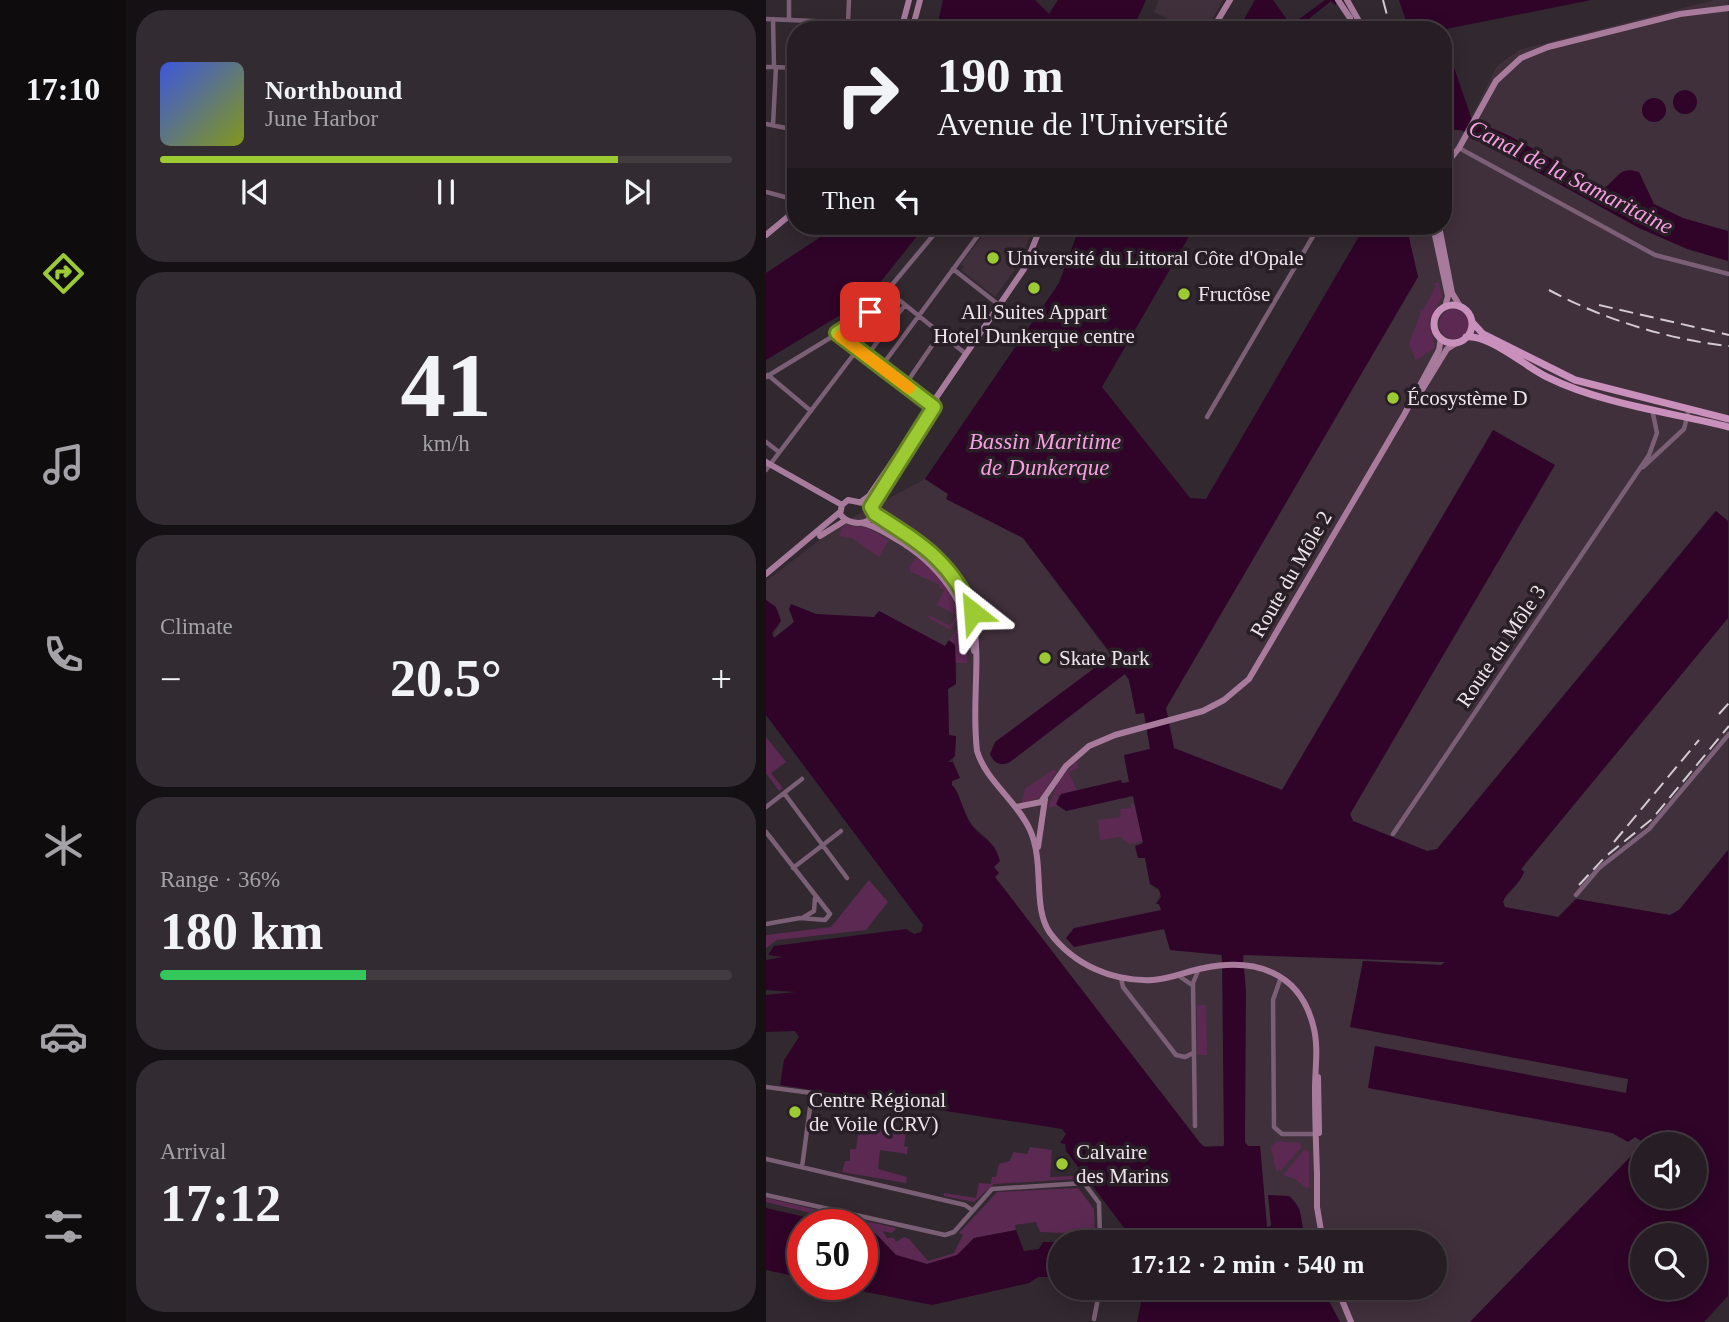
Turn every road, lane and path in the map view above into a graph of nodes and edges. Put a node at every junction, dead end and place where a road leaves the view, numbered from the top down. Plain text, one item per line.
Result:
1 (789, 0) edge
2 (849, 0) edge
3 (909, 0) edge
4 (920, 0) edge
5 (1230, 0) edge
6 (1709, 0) edge
7 (1344, 2) edge
8 (1709, 8) junction
9 (1728, 8) edge
10 (766, 19) edge
11 (773, 19) junction
12 (789, 20) junction
13 (810, 21) edge
14 (848, 21) edge
15 (905, 21) edge
16 (916, 21) edge
17 (1217, 21) edge
18 (1351, 21) edge
19 (1357, 21) edge
20 (769, 44) edge
21 (766, 66) edge
22 (775, 67) junction
23 (787, 68) edge
24 (766, 124) edge
25 (773, 125) junction
26 (787, 128) edge
27 (1459, 148) junction
28 (1452, 157) edge
29 (766, 192) edge
30 (787, 198) edge
31 (787, 220) edge
32 (934, 235) edge
33 (977, 235) edge
34 (1037, 235) edge
35 (1314, 235) edge
36 (1438, 235) edge
37 (1438, 235) edge
38 (766, 238) edge
39 (953, 269) junction
40 (1728, 274) edge
41 (888, 291) junction
42 (999, 304) junction
43 (905, 305) junction
44 (1460, 306) junction
45 (1445, 307) junction
46 (918, 316) junction
47 (1472, 322) junction
48 (837, 333) junction
49 (940, 334) junction
50 (1466, 337) junction
51 (1441, 338) junction
52 (1458, 342) junction
53 (857, 350) junction
54 (966, 354) junction
55 (866, 357) junction
56 (881, 367) junction
57 (767, 376) edge
58 (905, 385) junction
59 (933, 406) junction
60 (1652, 408) junction
61 (811, 411) junction
62 (1689, 413) junction
63 (1404, 415) junction
64 (1207, 417) dead end
65 (1728, 419) edge
66 (1728, 427) edge
67 (766, 442) edge
68 (779, 452) junction
69 (767, 465) edge
70 (1635, 476) junction
71 (862, 502) junction
72 (841, 508) junction
73 (871, 509) junction
74 (846, 520) junction
75 (862, 523) junction
76 (806, 544) junction
77 (767, 571) edge
78 (976, 672) junction
79 (1728, 734) edge
80 (802, 779) dead end
81 (784, 793) junction
82 (1046, 796) junction
83 (766, 807) edge
84 (1016, 807) junction
85 (841, 831) dead end
86 (766, 832) edge
87 (1392, 834) dead end
88 (823, 845) junction
89 (1038, 856) junction
90 (793, 868) junction
91 (847, 878) dead end
92 (1576, 895) dead end
93 (815, 897) junction
94 (800, 918) junction
95 (766, 924) edge
96 (1200, 969) junction
97 (1179, 976) junction
98 (1281, 977) junction
99 (1121, 978) junction
100 (1193, 986) junction
101 (1194, 1052) junction
102 (766, 1087) edge
103 (1195, 1126) dead end
104 (1318, 1134) junction
105 (766, 1159) edge
106 (802, 1168) junction
107 (766, 1195) edge
108 (972, 1210) junction
109 (1100, 1230) edge
110 (1321, 1230) edge
111 (1098, 1300) edge
112 (1342, 1300) edge
113 (1094, 1319) dead end
114 (1351, 1322) edge

1 - 12 street
2 - 14 street
3 - 15 street
4 - 16 street
5 - 17 street
6 - 8 street
7 - 18 street
7 - 19 street
8 - 9 street
8 - 27 street
10 - 11 street
11 - 12 street
11 - 20 street
12 - 13 street
20 - 22 street
21 - 22 street
22 - 23 street
22 - 25 street
24 - 25 street
25 - 26 street
27 - 28 street
27 - 40 street
29 - 30 street
31 - 38 street
32 - 41 street
33 - 39 street
34 - 42 street
35 - 64 street
36 - 44 street
37 - 45 street
39 - 42 street
39 - 46 street
41 - 43 street
41 - 48 street
42 - 54 street
43 - 46 street
43 - 55 street
44 - 45 main road
44 - 47 main road
45 - 51 main road
46 - 49 street
46 - 56 street
47 - 50 main road
47 - 62 main road
48 - 53 street
48 - 57 street
49 - 54 street
49 - 58 street
50 - 52 main road
50 - 60 main road
51 - 52 main road
51 - 63 street, Route du Môle 2
52 - 63 street, Route du Môle 2
53 - 55 street
53 - 61 street
54 - 59 street
55 - 56 street
56 - 58 street
57 - 61 street
58 - 59 street
59 - 71 street
59 - 73 street
60 - 62 main road
60 - 70 street, Route du Môle 3
61 - 68 street
62 - 65 main road
62 - 66 main road
62 - 70 street, Route du Môle 3
63 - 82 street, Route du Môle 2
67 - 68 street
68 - 69 street
69 - 72 street
70 - 87 street, Route du Môle 3
71 - 72 street
71 - 73 street
72 - 74 street
72 - 76 street
73 - 75 street
73 - 78 street
74 - 75 street
74 - 76 street
75 - 78 street
76 - 77 street
78 - 84 street
79 - 92 street
80 - 81 street
81 - 83 street
81 - 88 street
82 - 84 street
82 - 89 street
84 - 89 street
85 - 88 street
86 - 90 street
88 - 90 street
88 - 91 street
89 - 99 street
90 - 93 street
93 - 94 street
93 - 94 street
94 - 95 street
96 - 97 street
96 - 98 street
96 - 100 street
97 - 99 street
97 - 100 street
98 - 104 street
98 - 104 street
99 - 101 street
100 - 101 street
101 - 103 street
102 - 106 street
104 - 110 street
105 - 106 street
106 - 108 street
107 - 108 street
108 - 109 street
111 - 113 street
112 - 114 street

